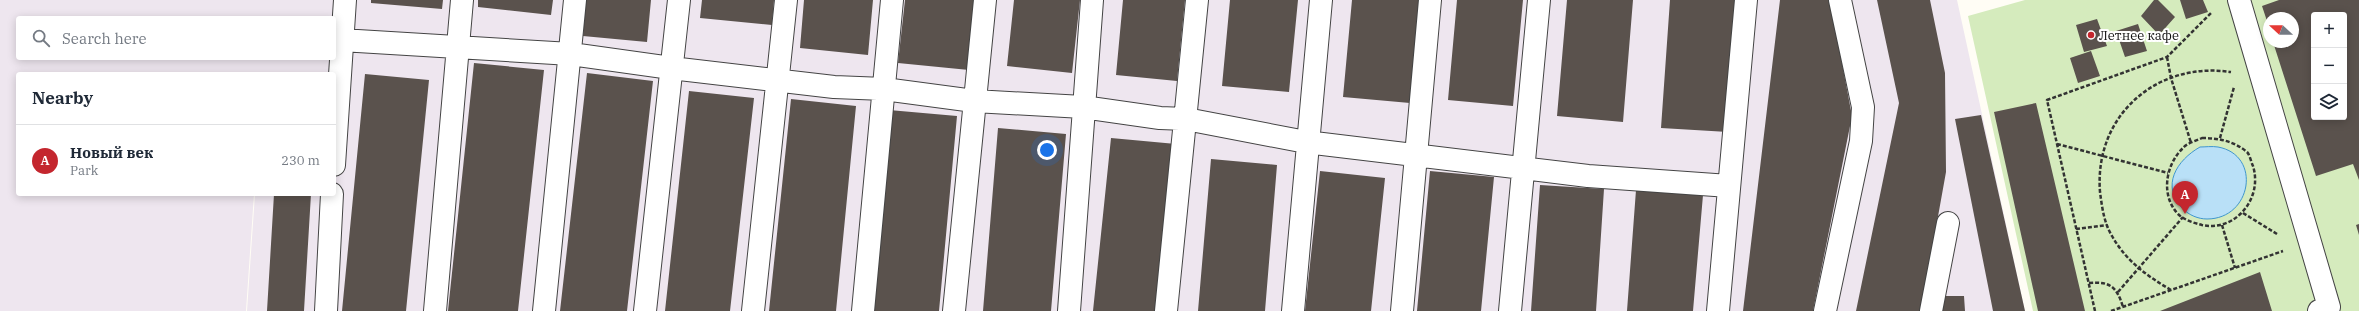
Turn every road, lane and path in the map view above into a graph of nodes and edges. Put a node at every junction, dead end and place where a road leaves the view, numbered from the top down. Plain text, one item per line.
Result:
1 (345, 0) edge
2 (462, 0) edge
3 (575, 0) edge
4 (679, 0) edge
5 (786, 0) edge
6 (892, 0) edge
7 (985, 0) edge
8 (1092, 0) edge
9 (1197, 0) edge
10 (1320, 0) edge
11 (1430, 0) edge
12 (1539, 0) edge
13 (1746, 0) edge
14 (1840, 0) edge
15 (2239, 0) edge
16 (2213, 10) dead end
17 (341, 40) junction
18 (459, 47) junction
19 (571, 54) junction
20 (2167, 57) junction
21 (671, 68) junction
22 (2237, 73) junction
23 (2171, 78) junction
24 (778, 79) junction
25 (2263, 81) junction
26 (884, 89) junction
27 (974, 101) junction
28 (1083, 107) junction
29 (1186, 119) junction
30 (336, 129) edge
31 (2220, 138) junction
32 (1306, 142) junction
33 (2191, 143) junction
34 (2057, 144) junction
35 (1416, 155) junction
36 (2104, 155) junction
37 (1524, 167) junction
38 (2168, 173) junction
39 (1729, 186) junction
40 (332, 196) edge
41 (2243, 213) junction
42 (2183, 217) junction
43 (1948, 223) dead end
44 (2107, 225) junction
45 (2222, 225) junction
46 (2076, 229) junction
47 (2303, 244) junction
48 (2235, 268) junction
49 (2138, 269) junction
50 (2089, 283) junction
51 (2171, 290) junction
52 (2118, 292) junction
53 (2123, 307) junction
54 (2326, 310) edge
55 (326, 311) edge
56 (435, 311) edge
57 (544, 311) edge
58 (645, 311) edge
59 (753, 311) edge
60 (863, 311) edge
61 (954, 311) edge
62 (1069, 311) edge
63 (1166, 311) edge
64 (1293, 311) edge
65 (1402, 311) edge
66 (1510, 311) edge
67 (1718, 311) edge
68 (1825, 311) edge
69 (1931, 311) edge
70 (2095, 311) edge
71 (2111, 311) edge

1 - 17 lane
2 - 18 lane
3 - 19 lane
4 - 21 lane
5 - 24 lane
6 - 26 lane
7 - 27 lane
8 - 28 lane
9 - 29 lane
10 - 32 lane
11 - 35 lane
12 - 37 lane
13 - 39 lane
14 - 68 lane
15 - 25 lane
16 - 20 path
17 - 18 lane
17 - 30 lane
18 - 19 lane
18 - 56 lane
19 - 21 lane
19 - 57 lane
20 - 23 path
20 - 34 path
21 - 24 lane
21 - 58 lane
22 - 23 path
22 - 25 path
22 - 31 path
23 - 33 path
23 - 36 path
24 - 26 lane
24 - 59 lane
25 - 47 lane
26 - 27 lane
26 - 60 lane
27 - 28 lane
27 - 61 lane
28 - 29 lane
28 - 62 lane
29 - 32 lane
29 - 63 lane
31 - 33 path
31 - 41 path
32 - 35 lane
32 - 64 lane
33 - 38 path
34 - 36 path
34 - 46 path
35 - 37 lane
35 - 65 lane
36 - 38 path
36 - 44 path
37 - 39 lane
37 - 66 lane
38 - 42 path
39 - 67 lane
40 - 55 lane
41 - 45 path
41 - 47 path
42 - 45 path
42 - 49 path
43 - 69 lane
44 - 46 path
44 - 49 path
45 - 48 path
46 - 50 path
47 - 48 path
47 - 54 lane
48 - 51 path
49 - 51 path
49 - 52 path
50 - 52 path
50 - 70 path
51 - 53 path
52 - 53 path
53 - 71 path

